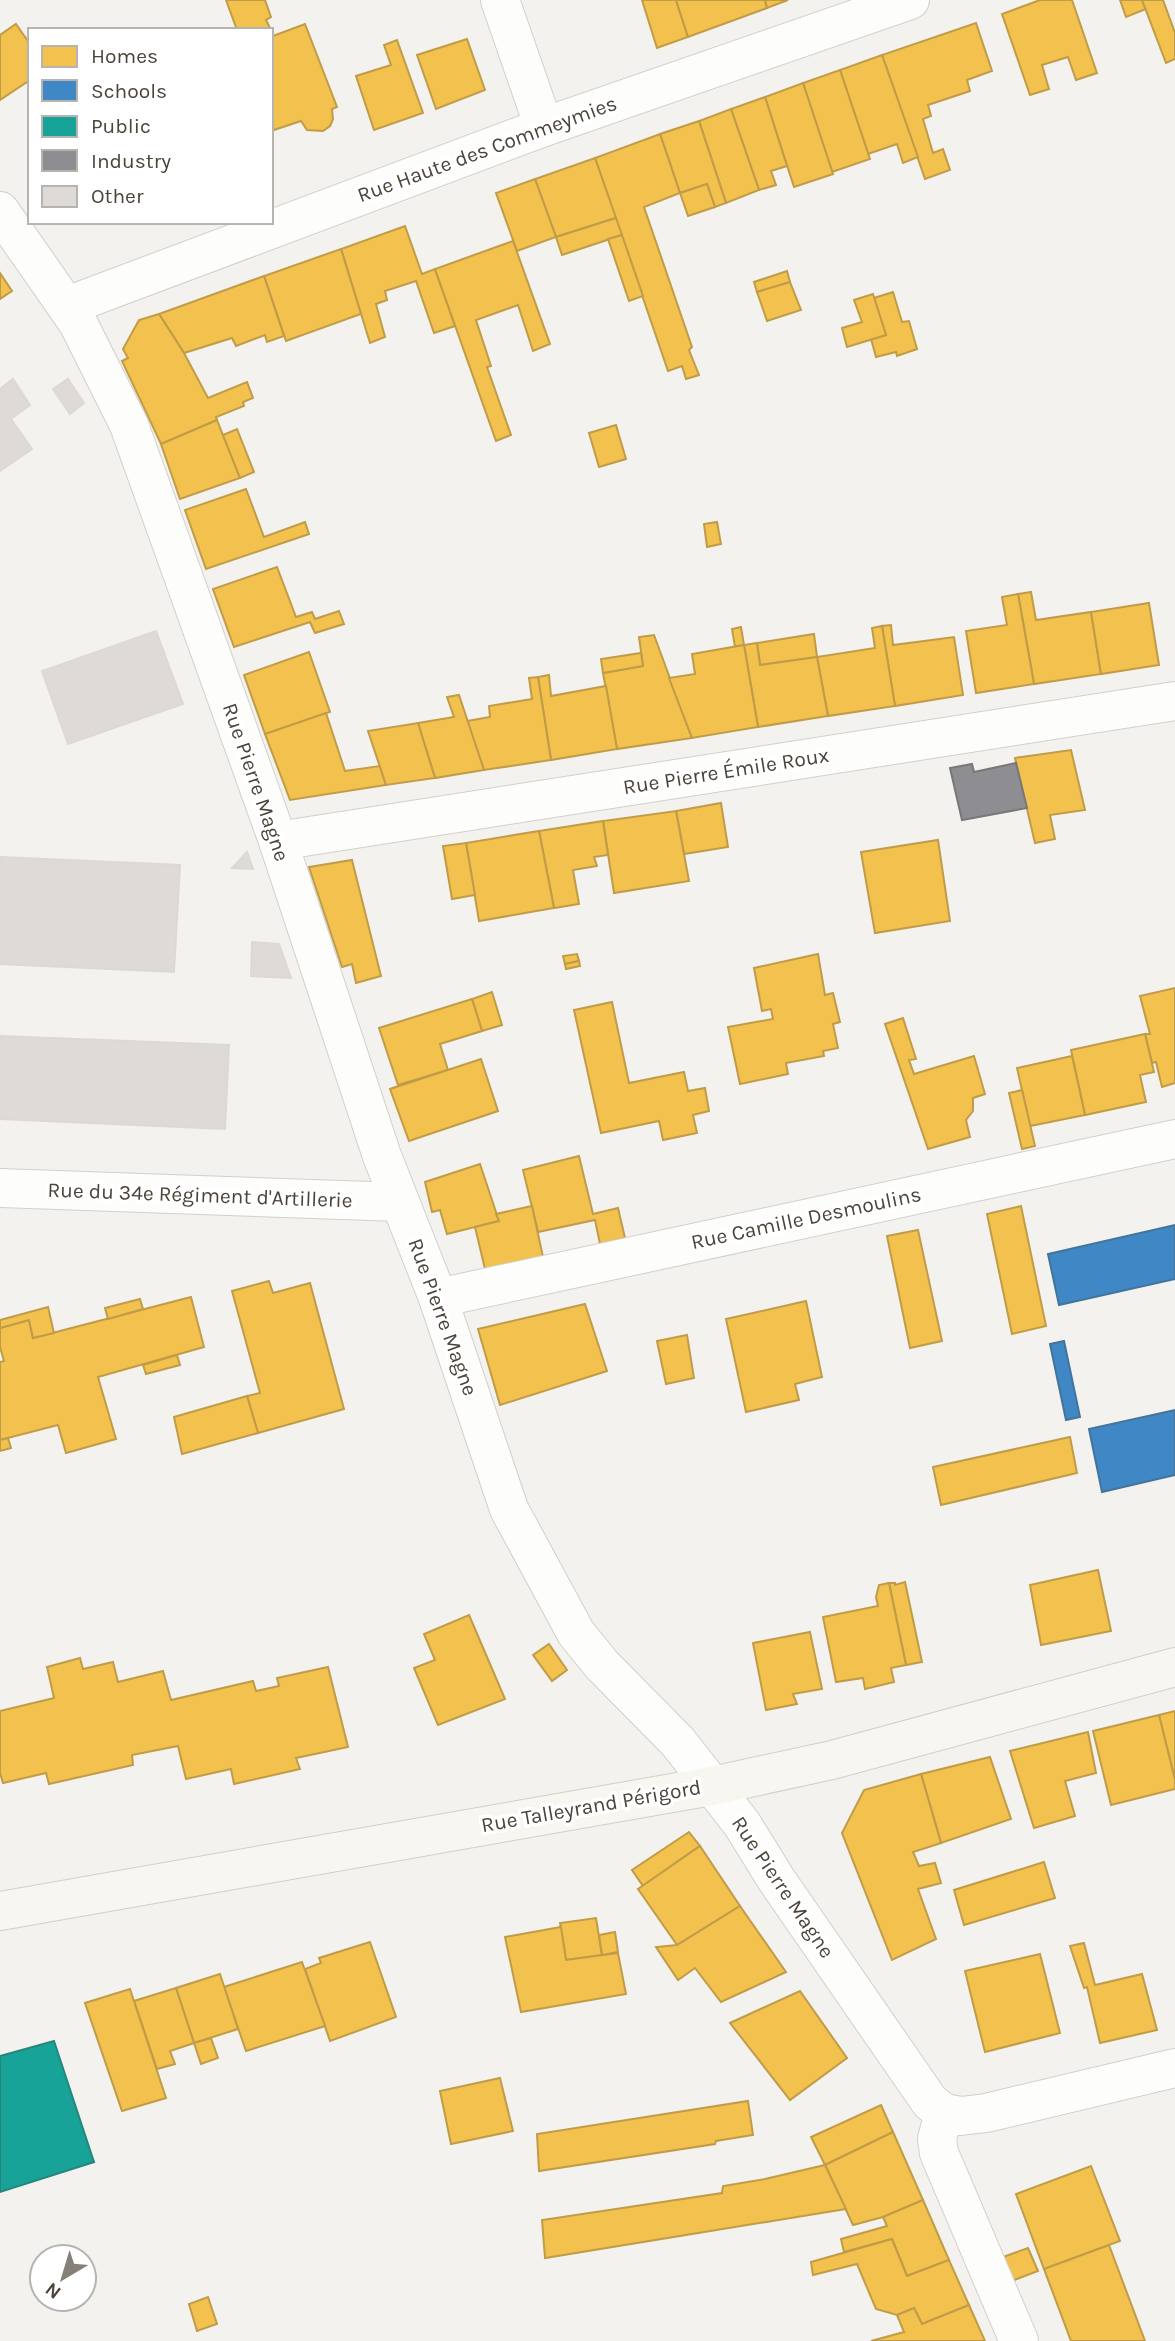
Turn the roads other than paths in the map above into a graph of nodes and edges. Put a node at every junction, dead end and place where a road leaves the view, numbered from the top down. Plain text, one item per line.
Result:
1 (500, 0) edge
2 (910, 0) edge
3 (544, 127) junction
4 (0, 212) edge
5 (68, 306) junction
6 (1175, 701) edge
7 (278, 841) junction
8 (1175, 1139) edge
9 (0, 1188) edge
10 (400, 1202) junction
11 (438, 1298) junction
12 (1175, 1667) edge
13 (712, 1786) junction
14 (0, 1911) edge
15 (1175, 2068) edge
16 (944, 2113) junction
17 (1020, 2341) edge

1 - 3 street
2 - 3 street, Rue Haute des Commeymies
3 - 5 street, Rue Haute des Commeymies
4 - 5 street, Rue Pierre Magne
5 - 7 street, Rue Pierre Magne
6 - 7 street, Rue Pierre Émile Roux
7 - 10 street, Rue Pierre Magne
8 - 11 street, Rue Camille Desmoulins
9 - 10 street, Rue du 34e Régiment d'Artillerie
10 - 11 street, Rue Pierre Magne
11 - 13 street, Rue Pierre Magne
12 - 13 street, Rue Talleyrand Périgord
13 - 14 street, Rue Talleyrand Périgord
13 - 16 street, Rue Pierre Magne
15 - 16 street
16 - 17 street

